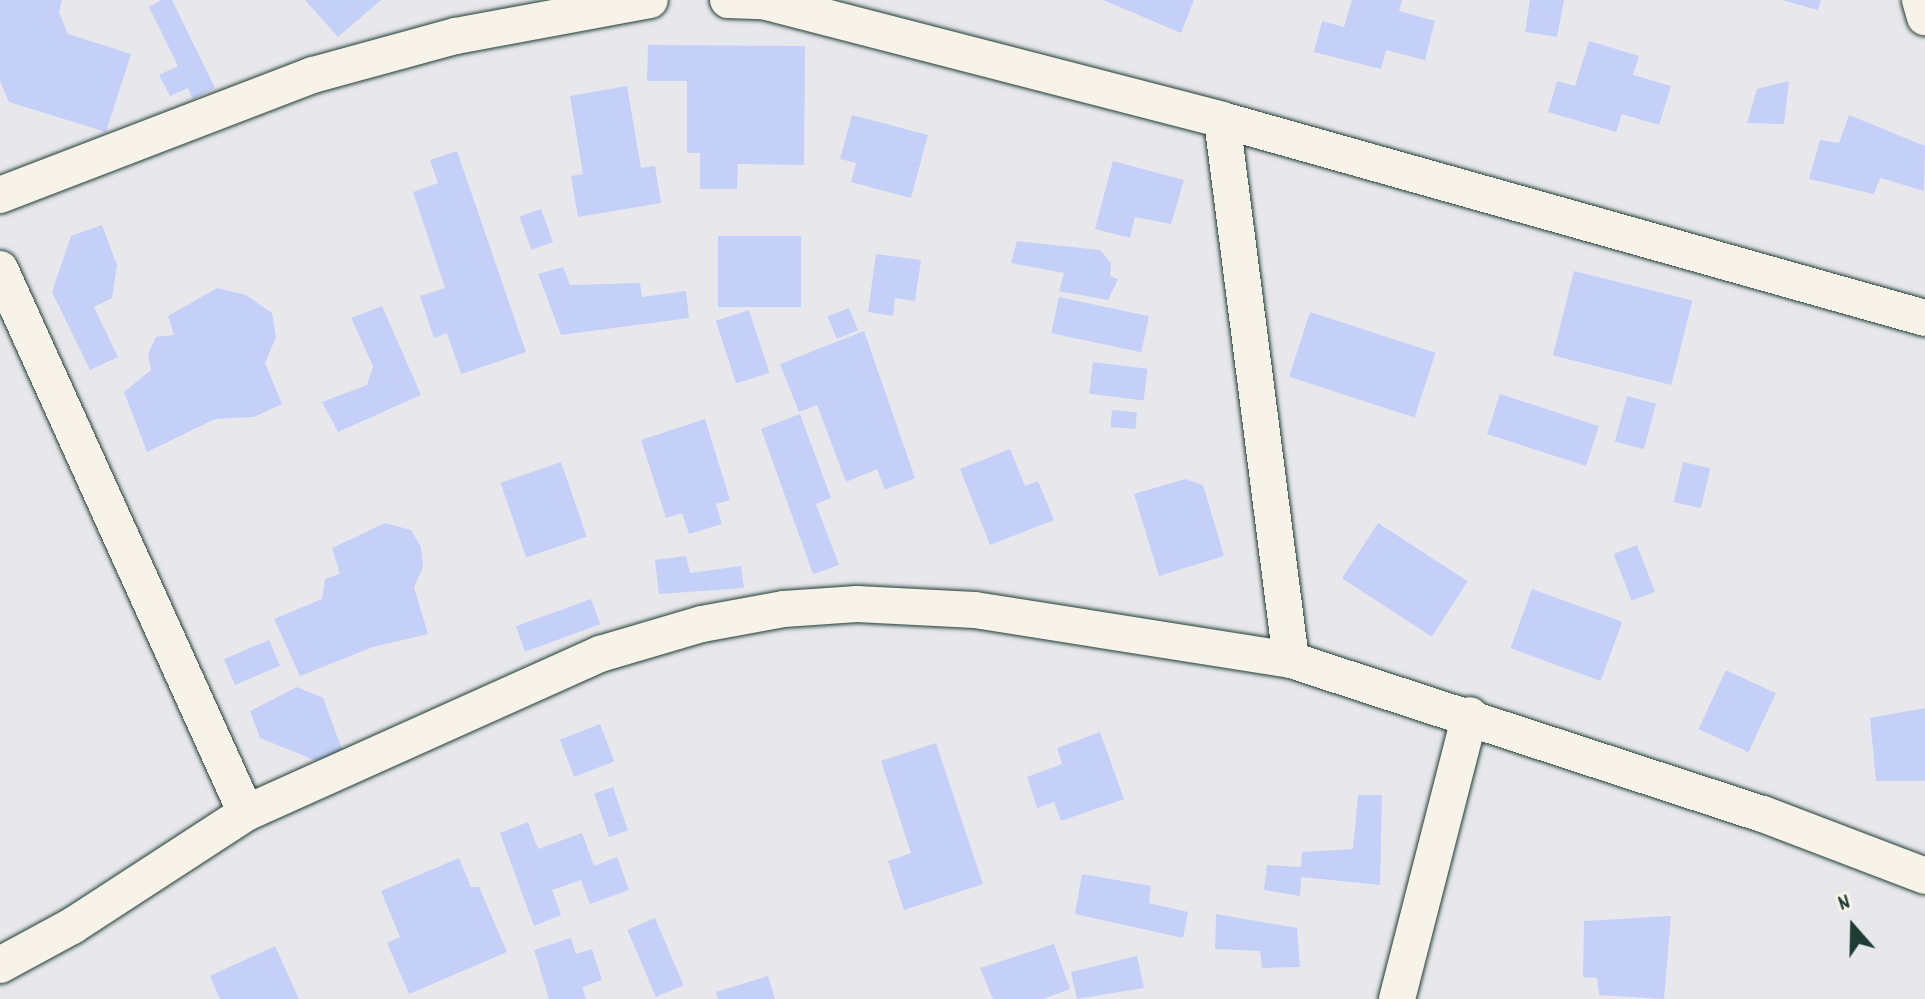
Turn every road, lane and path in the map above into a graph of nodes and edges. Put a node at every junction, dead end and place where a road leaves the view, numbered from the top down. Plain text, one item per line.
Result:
1 (650, 0) edge
2 (728, 0) edge
3 (1920, 0) edge
4 (1925, 17) edge
5 (1222, 120) junction
6 (0, 195) edge
7 (0, 269) edge
8 (1925, 318) edge
9 (1291, 660) junction
10 (1470, 715) junction
11 (246, 813) junction
12 (1925, 876) edge
13 (0, 965) edge
14 (1397, 999) edge

1 - 6 street
2 - 5 street
3 - 4 street
5 - 8 street
5 - 9 street
7 - 11 street
9 - 10 street
9 - 11 street
10 - 12 street
10 - 14 street
11 - 13 street

